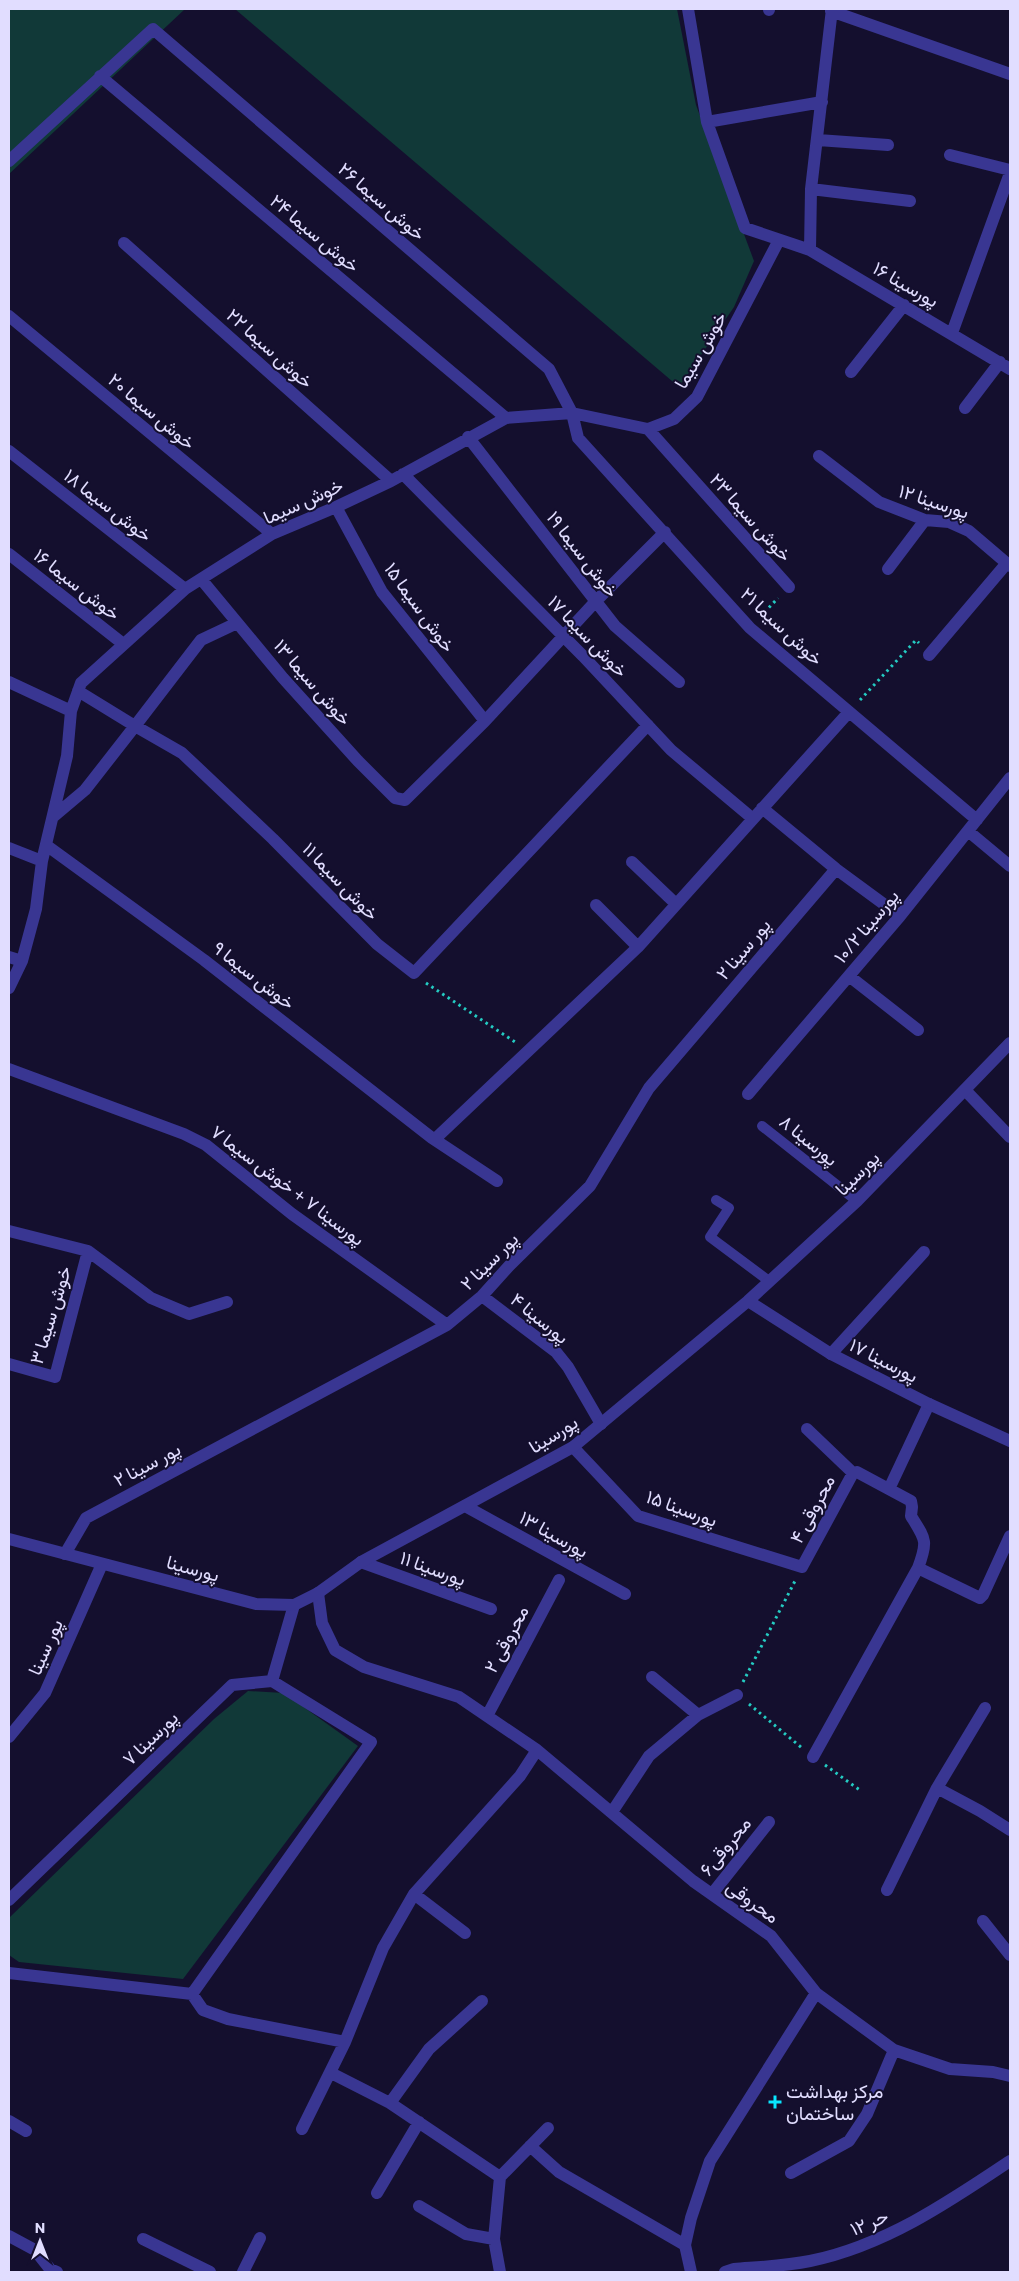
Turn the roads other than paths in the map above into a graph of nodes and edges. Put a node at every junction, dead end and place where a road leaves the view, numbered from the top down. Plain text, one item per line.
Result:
1 (688, 9) edge
2 (831, 10) edge
3 (1010, 74) edge
4 (100, 76) junction
5 (822, 102) junction
6 (707, 122) junction
7 (818, 140) junction
8 (888, 145) dead end
9 (950, 155) dead end
10 (9, 161) edge
11 (1010, 170) edge
12 (1010, 173) edge
13 (811, 189) junction
14 (910, 201) dead end
15 (779, 240) junction
16 (124, 243) dead end
17 (810, 250) junction
18 (904, 304) junction
19 (9, 316) edge
20 (952, 333) junction
21 (1005, 366) edge
22 (851, 372) dead end
23 (965, 408) dead end
24 (572, 412) junction
25 (506, 418) junction
26 (648, 429) junction
27 (468, 437) junction
28 (9, 451) edge
29 (819, 456) dead end
30 (403, 474) junction
31 (391, 481) junction
32 (336, 507) junction
33 (925, 520) junction
34 (665, 532) junction
35 (272, 534) junction
36 (9, 554) edge
37 (1009, 564) edge
38 (888, 570) dead end
39 (201, 579) junction
40 (789, 587) road end
41 (185, 589) junction
42 (596, 601) junction
43 (237, 622) junction
44 (564, 637) junction
45 (122, 643) junction
46 (929, 655) road end
47 (9, 682) edge
48 (679, 682) dead end
49 (78, 691) junction
50 (71, 711) junction
51 (849, 712) junction
52 (485, 721) junction
53 (648, 725) junction
54 (136, 726) junction
55 (1010, 778) edge
56 (762, 808) junction
57 (53, 817) junction
58 (752, 818) junction
59 (977, 820) junction
60 (968, 831) junction
61 (46, 845) junction
62 (9, 848) edge
63 (42, 861) junction
64 (632, 862) dead end
65 (1010, 866) edge
66 (836, 869) junction
67 (676, 904) junction
68 (596, 905) dead end
69 (900, 916) junction
70 (638, 947) junction
71 (9, 957) edge
72 (22, 961) junction
73 (849, 976) junction
74 (9, 988) edge
75 (918, 1030) dead end
76 (1010, 1043) edge
77 (9, 1068) edge
78 (965, 1090) junction
79 (748, 1094) dead end
80 (762, 1126) dead end
81 (1010, 1137) edge
82 (435, 1138) junction
83 (497, 1181) dead end
84 (716, 1200) dead end
85 (857, 1201) junction
86 (9, 1231) edge
87 (88, 1251) junction
88 (924, 1252) dead end
89 (769, 1281) junction
90 (482, 1296) junction
91 (748, 1301) junction
92 (227, 1302) dead end
93 (447, 1325) junction
94 (831, 1354) junction
95 (9, 1364) edge
96 (928, 1404) junction
97 (601, 1424) junction
98 (807, 1430) dead end
99 (1010, 1441) edge
100 (573, 1447) junction
101 (853, 1473) junction
102 (889, 1489) junction
103 (465, 1506) junction
104 (1010, 1536) edge
105 (9, 1539) edge
106 (65, 1554) junction
107 (362, 1562) junction
108 (102, 1564) junction
109 (802, 1567) joint
110 (918, 1568) junction
111 (558, 1580) dead end
112 (318, 1594) junction
113 (626, 1594) dead end
114 (294, 1605) junction
115 (491, 1609) dead end
116 (652, 1677) dead end
117 (272, 1681) junction
118 (737, 1695) road end
119 (985, 1708) dead end
120 (698, 1715) junction
121 (487, 1716) junction
122 (9, 1737) edge
123 (537, 1750) junction
124 (813, 1757) road end
125 (937, 1788) junction
126 (612, 1812) junction
127 (769, 1822) dead end
128 (1010, 1830) edge
129 (887, 1890) dead end
130 (414, 1894) junction
131 (712, 1894) junction
132 (9, 1900) edge
133 (983, 1921) dead end
134 (465, 1933) dead end
135 (1010, 1955) edge
136 (9, 1973) edge
137 (816, 1993) junction
138 (192, 1994) junction
139 (482, 2001) dead end
140 (345, 2042) junction
141 (894, 2050) junction
142 (331, 2073) junction
143 (1010, 2076) edge
144 (390, 2103) junction
145 (9, 2121) edge
146 (419, 2122) junction
147 (548, 2128) dead end
148 (302, 2129) dead end
149 (26, 2131) dead end
150 (530, 2146) junction
151 (1010, 2161) edge
152 (791, 2173) dead end
153 (500, 2177) junction
154 (377, 2193) dead end
155 (419, 2206) dead end
156 (9, 2236) edge
157 (260, 2238) dead end
158 (143, 2239) dead end
159 (494, 2239) junction
160 (685, 2245) junction
161 (812, 2267) edge
162 (57, 2272) edge
163 (210, 2272) edge
164 (243, 2272) edge
165 (500, 2272) edge
166 (691, 2272) edge
167 (725, 2272) edge

1 - 6 street
2 - 3 street
2 - 5 street
4 - 10 street
4 - 24 street, خوش سیما ۲۶
4 - 25 street, خوش سیما ۲۴
5 - 6 street
5 - 7 street
6 - 15 street, پورسینا ۱۶
7 - 8 street
7 - 13 street
9 - 11 street
12 - 20 street
13 - 14 street
13 - 17 street
15 - 17 street, پورسینا ۱۶
15 - 26 street, خوش سیما
16 - 31 street, خوش سیما ۲۲
17 - 18 street, پورسینا ۱۶
18 - 20 street, پورسینا ۱۶
18 - 22 street
19 - 35 street, خوش سیما ۲۰
20 - 21 street, پورسینا ۱۶
21 - 23 street
24 - 25 street, خوش سیما
24 - 26 street, خوش سیما
24 - 34 street, خوش سیما ۲۱
25 - 27 street, خوش سیما
26 - 40 street, خوش سیما ۲۳
27 - 30 street, خوش سیما
27 - 42 street, خوش سیما ۱۹
28 - 41 street, خوش سیما ۱۸
29 - 33 street, پورسینا ۱۲
30 - 31 street, خوش سیما
30 - 44 street, خوش سیما ۱۷
31 - 32 street, خوش سیما
32 - 35 street, خوش سیما
32 - 52 street, خوش سیما ۱۵
33 - 37 street, پورسینا ۱۲
33 - 38 street
34 - 42 street
34 - 51 street, خوش سیما ۲۱
35 - 39 street, خوش سیما
36 - 45 street, خوش سیما ۱۶
37 - 46 street
39 - 41 street, خوش سیما
39 - 43 street, خوش سیما ۱۳
41 - 45 street, خوش سیما
42 - 44 street
42 - 48 street, خوش سیما ۱۹
43 - 52 street, خوش سیما ۱۳
43 - 54 street
44 - 52 street
44 - 53 street, خوش سیما ۱۷
45 - 49 street, خوش سیما
47 - 50 street
49 - 50 street, خوش سیما
49 - 54 street, خوش سیما ۱۱
50 - 57 street, خوش سیما
51 - 56 street
51 - 59 street, خوش سیما ۲۱
53 - 54 street, خوش سیما ۱۱
53 - 58 street, خوش سیما ۱۷
54 - 57 street
55 - 59 street, پورسینا ۱۰/۲
56 - 58 street
56 - 66 street
57 - 61 street, خوش سیما
58 - 67 street
59 - 60 street, پورسینا ۱۰/۲
60 - 65 street
60 - 69 street, پورسینا ۱۰/۲
61 - 63 street, خوش سیما
61 - 82 street, خوش سیما ۹
62 - 63 street
63 - 72 street, خوش سیما
64 - 67 street
66 - 69 street
66 - 90 street, پور سینا ۲
67 - 70 street
68 - 70 street
69 - 73 street, پورسینا ۱۰/۲
70 - 82 street
71 - 72 street
72 - 74 street, خوش سیما
73 - 75 street
73 - 79 street, پورسینا ۱۰/۲
76 - 78 street, پورسینا
77 - 93 street, پورسینا ۷ + خوش سیما ۷
78 - 81 street
78 - 85 street, پورسینا
80 - 85 lane, پورسینا ۸
82 - 83 street, خوش سیما ۹
84 - 89 lane
85 - 89 street, پورسینا
86 - 87 street
87 - 92 street
87 - 95 street, خوش سیما ۳
88 - 94 street
89 - 91 street, پورسینا
90 - 93 street, پور سینا ۲
90 - 97 street, پورسینا ۴
91 - 94 street, پورسینا ۱۷
91 - 97 street, پورسینا
93 - 106 street, پور سینا ۲
94 - 96 street, پورسینا ۱۷
96 - 99 street, پورسینا ۱۷
96 - 102 street
97 - 100 street, پورسینا
98 - 101 street
100 - 103 street, پورسینا
100 - 109 street, پورسینا ۱۵
101 - 102 street, محروقی ۴
101 - 109 street, محروقی ۴
102 - 110 street, محروقی ۴
103 - 107 street, پورسینا
103 - 113 street, پورسینا ۱۳
104 - 110 street
105 - 106 street, پورسینا
106 - 108 street, پورسینا
107 - 112 street, پورسینا
107 - 115 street, پورسینا ۱۱
108 - 114 street, پورسینا
108 - 122 street, پور سینا
110 - 124 street, محروقی ۴
111 - 121 street, محروقی ۲
112 - 114 street, پورسینا
112 - 121 street, محروقی
114 - 117 street
116 - 120 street
117 - 132 street, پورسینا ۷
117 - 138 street
118 - 120 street
119 - 125 street
120 - 126 street
121 - 123 street, محروقی
123 - 126 street, محروقی
123 - 130 street
125 - 128 street
125 - 129 street
126 - 131 street, محروقی
127 - 131 street, محروقی۶
130 - 134 street
130 - 140 street
131 - 137 street, محروقی
133 - 135 street
136 - 138 street
137 - 141 street, محروقی
137 - 160 street
138 - 140 street
139 - 144 street
140 - 142 street
141 - 143 street, محروقی
141 - 152 street
142 - 144 street
142 - 148 street
144 - 146 street
145 - 149 street
146 - 153 street
146 - 154 street
147 - 150 street
150 - 153 street
150 - 160 street
151 - 161 street, حر ۱۲
153 - 159 street
155 - 159 street
156 - 162 street
157 - 164 street
158 - 163 street
159 - 165 street
160 - 166 street
161 - 167 street, حر ۱۲

